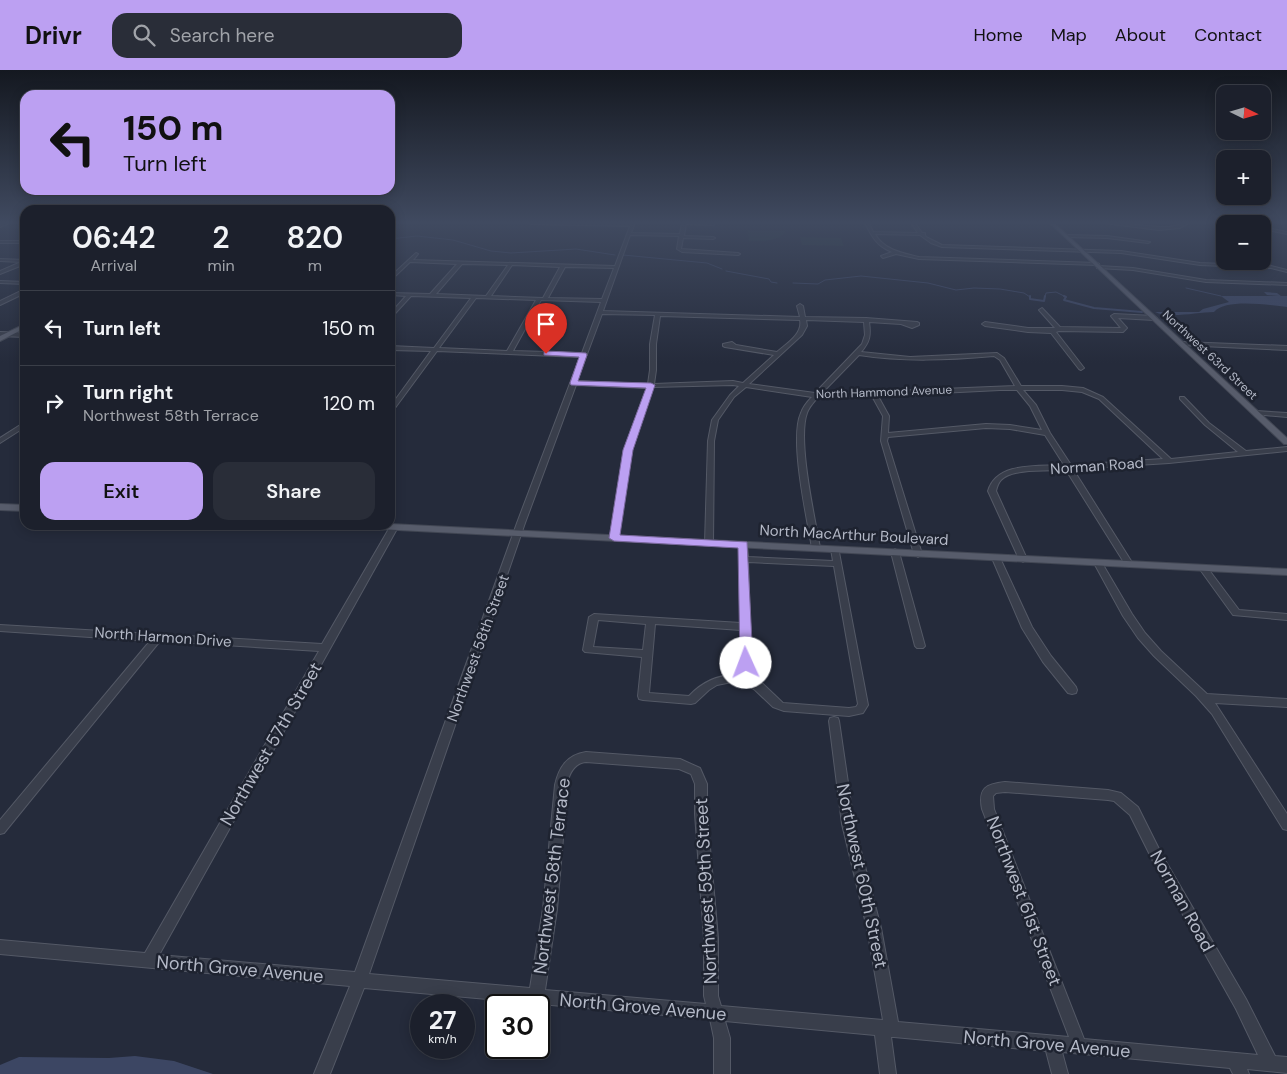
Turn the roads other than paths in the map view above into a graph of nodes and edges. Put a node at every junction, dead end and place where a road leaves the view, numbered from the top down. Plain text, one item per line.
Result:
1 (454, 270) edge
2 (507, 270) edge
3 (561, 270) edge
4 (615, 270) edge
5 (1102, 270) edge
6 (1138, 270) edge
7 (0, 282) edge
8 (20, 284) edge
9 (1287, 284) edge
10 (20, 293) edge
11 (395, 294) edge
12 (410, 294) junction
13 (432, 295) junction
14 (474, 297) junction
15 (488, 297) junction
16 (542, 299) junction
17 (604, 301) junction
18 (0, 303) edge
19 (800, 306) dead end
20 (1042, 310) dead end
21 (395, 311) edge
22 (600, 312) junction
23 (658, 314) junction
24 (1154, 318) junction
25 (803, 319) junction
26 (866, 320) junction
27 (902, 322) dead end
28 (985, 324) dead end
29 (20, 328) edge
30 (1056, 330) junction
31 (0, 334) edge
32 (9, 334) junction
33 (20, 335) edge
34 (0, 339) edge
35 (1182, 344) junction
36 (734, 346) dead end
37 (395, 348) edge
38 (1287, 348) edge
39 (435, 350) junction
40 (509, 352) junction
41 (858, 352) junction
42 (778, 354) junction
43 (994, 354) joint
44 (584, 355) junction
45 (1081, 368) dead end
46 (574, 383) junction
47 (744, 384) junction
48 (651, 385) junction
49 (1019, 387) junction
50 (874, 394) junction
51 (817, 395) junction
52 (1182, 398) dead end
53 (395, 403) edge
54 (1256, 413) junction
55 (1287, 414) edge
56 (20, 427) edge
57 (1047, 434) junction
58 (884, 435) junction
59 (0, 441) edge
60 (1287, 442) edge
61 (1287, 449) edge
62 (1245, 454) junction
63 (1169, 461) junction
64 (1067, 467) junction
65 (0, 507) edge
66 (20, 508) edge
67 (395, 527) edge
68 (392, 530) edge
69 (518, 533) junction
70 (614, 538) junction
71 (709, 543) junction
72 (743, 544) junction
73 (816, 548) junction
74 (835, 549) junction
75 (895, 552) junction
76 (918, 554) junction
77 (996, 558) junction
78 (743, 559) junction
79 (1023, 559) junction
80 (1098, 563) junction
81 (838, 564) junction
82 (1129, 564) junction
83 (1203, 568) junction
84 (1287, 572) edge
85 (1287, 616) edge
86 (651, 621) junction
87 (745, 627) junction
88 (0, 628) edge
89 (158, 637) junction
90 (920, 646) dead end
91 (325, 648) junction
92 (648, 654) junction
93 (747, 682) junction
94 (1072, 690) dead end
95 (1206, 698) junction
96 (1287, 703) edge
97 (834, 721) dead end
98 (634, 760) joint
99 (1056, 790) joint
100 (1287, 825) edge
101 (0, 829) edge
102 (0, 947) edge
103 (148, 961) junction
104 (359, 981) junction
105 (494, 994) edge
106 (537, 994) edge
107 (550, 999) edge
108 (716, 1014) junction
109 (887, 1030) junction
110 (1052, 1044) junction
111 (1080, 1047) junction
112 (1271, 1064) junction
113 (1287, 1065) edge
114 (1238, 1067) edge
115 (322, 1074) edge
116 (722, 1074) edge
117 (888, 1074) edge
118 (1060, 1074) edge

1 - 13 street
2 - 15 street
3 - 16 street
4 - 17 street, Northwest 58th Street
5 - 24 main road, Northwest 63rd Street
6 - 9 street
7 - 8 street
10 - 18 street
11 - 12 street
12 - 13 street
12 - 21 street
13 - 14 street
14 - 15 street
14 - 39 street
15 - 16 street
16 - 17 street
16 - 40 street
17 - 22 street, Northwest 58th Street
19 - 25 street
20 - 30 street
22 - 23 street
22 - 44 street, Northwest 58th Street
23 - 25 street
23 - 48 street
24 - 30 street
24 - 35 main road, Northwest 63rd Street
25 - 26 street
25 - 42 street
26 - 27 street
26 - 41 street
28 - 30 street
29 - 32 main road
30 - 45 street
31 - 32 street
32 - 33 street
32 - 34 main road
35 - 38 street
35 - 54 main road, Northwest 63rd Street
36 - 42 street
37 - 39 street
39 - 40 street
39 - 53 street
40 - 44 street
41 - 43 street
41 - 51 street
42 - 47 street
43 - 49 street
44 - 46 street, Northwest 58th Street
46 - 48 street, North Hammond Avenue
46 - 69 street, Northwest 58th Street
47 - 48 street, North Hammond Avenue
47 - 51 street, North Hammond Avenue
47 - 71 street
48 - 70 street
49 - 50 street, North Hammond Avenue
49 - 57 street
49 - 63 street, North Hammond Avenue
50 - 51 street, North Hammond Avenue
50 - 58 street
51 - 73 street
52 - 62 street
54 - 55 street
54 - 60 main road, Northwest 63rd Street
56 - 59 street
57 - 58 street
57 - 64 street
58 - 76 street
61 - 62 street, Norman Road
62 - 63 street, Norman Road
63 - 64 street, Norman Road
64 - 79 street, Norman Road
64 - 82 street
65 - 66 main road
67 - 69 main road, North MacArthur Boulevard
68 - 91 street, Northwest 57th Street
69 - 70 main road, North MacArthur Boulevard
69 - 104 street, Northwest 58th Street
70 - 71 main road, North MacArthur Boulevard
71 - 72 main road, North MacArthur Boulevard
72 - 73 main road, North MacArthur Boulevard
72 - 78 street
73 - 74 main road, North MacArthur Boulevard
74 - 75 main road, North MacArthur Boulevard
74 - 81 street
75 - 76 main road, North MacArthur Boulevard
75 - 90 street
76 - 77 main road, North MacArthur Boulevard
77 - 79 main road, North MacArthur Boulevard
77 - 94 street
78 - 81 street
78 - 87 street
79 - 80 main road, North MacArthur Boulevard
80 - 82 main road, North MacArthur Boulevard
80 - 95 street
81 - 93 street
82 - 83 main road, North MacArthur Boulevard
83 - 84 main road, North MacArthur Boulevard
83 - 85 street
86 - 87 street
86 - 92 street
86 - 92 street
87 - 93 street
88 - 89 street, North Harmon Drive
89 - 91 street, North Harmon Drive
89 - 101 street
91 - 103 street, Northwest 57th Street
92 - 93 street
95 - 96 street
95 - 100 street
97 - 109 street, Northwest 60th Street
98 - 106 street, Northwest 58th Terrace
98 - 108 street, Northwest 59th Street
99 - 111 street, Northwest 61st Street
99 - 112 street, Norman Road
102 - 103 street, North Grove Avenue
103 - 104 street, North Grove Avenue
104 - 105 street, North Grove Avenue
104 - 115 street, Northwest 58th Street
107 - 108 street, North Grove Avenue
108 - 109 street, North Grove Avenue
108 - 116 street, Northwest 59th Street
109 - 110 street, North Grove Avenue
109 - 117 street, Northwest 60th Street
110 - 111 street, North Grove Avenue
110 - 118 street
111 - 114 street, North Grove Avenue
112 - 113 street, North Grove Avenue
112 - 114 street, North Grove Avenue

